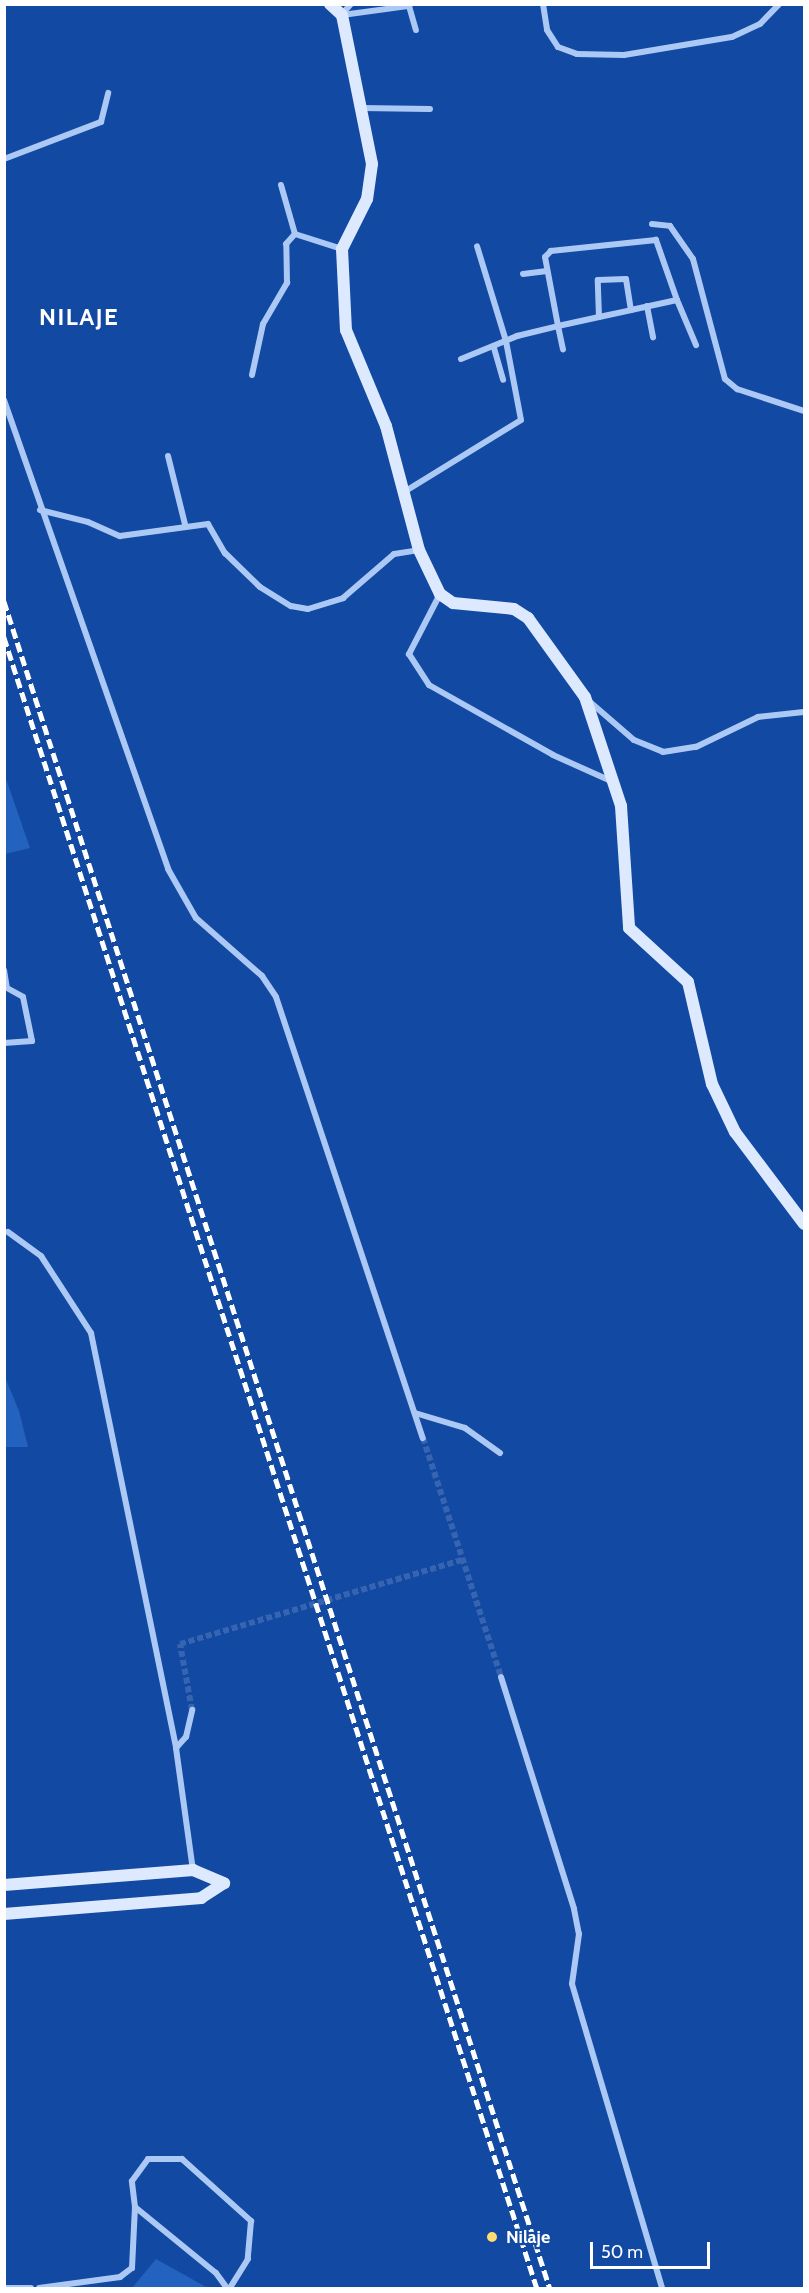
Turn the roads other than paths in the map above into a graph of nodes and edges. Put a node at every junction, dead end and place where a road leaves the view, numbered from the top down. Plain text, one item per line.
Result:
1 (330, 4) edge
2 (351, 4) edge
3 (543, 4) edge
4 (779, 4) edge
5 (342, 15) junction
6 (416, 30) dead end
7 (108, 93) dead end
8 (361, 108) junction
9 (430, 109) dead end
10 (4, 159) edge
11 (281, 185) dead end
12 (652, 224) dead end
13 (294, 234) junction
14 (477, 246) dead end
15 (342, 249) junction
16 (547, 271) junction
17 (523, 274) dead end
18 (677, 300) junction
19 (647, 306) junction
20 (631, 310) junction
21 (599, 317) junction
22 (558, 326) junction
23 (653, 338) dead end
24 (506, 342) junction
25 (696, 345) dead end
26 (494, 348) junction
27 (563, 350) dead end
28 (461, 359) dead end
29 (252, 375) dead end
30 (502, 380) dead end
31 (4, 400) edge
32 (804, 411) edge
33 (168, 456) dead end
34 (404, 492) junction
35 (40, 510) junction
36 (185, 525) junction
37 (419, 550) junction
38 (440, 594) junction
39 (585, 697) junction
40 (804, 712) edge
41 (615, 783) junction
42 (4, 970) edge
43 (4, 1043) edge
44 (804, 1224) edge
45 (8, 1232) dead end
46 (415, 1413) junction
47 (423, 1438) tunnel mouth
48 (500, 1453) dead end
49 (501, 1677) tunnel mouth
50 (192, 1710) tunnel mouth
51 (176, 1748) junction
52 (193, 1870) junction
53 (4, 1885) edge
54 (4, 1914) edge
55 (135, 2207) junction
56 (4, 2288) edge
57 (31, 2289) edge
58 (39, 2289) edge
59 (228, 2289) edge
60 (662, 2289) edge

1 - 5 street
2 - 5 street
3 - 4 street
5 - 6 street
5 - 8 street
7 - 10 street
8 - 9 street
8 - 15 street
11 - 13 street
12 - 32 street
13 - 15 street
13 - 29 street
14 - 24 street
15 - 34 street
16 - 17 street
16 - 18 street
16 - 22 street
18 - 19 street
18 - 25 street
19 - 20 street
19 - 23 street
20 - 21 street
20 - 21 street
21 - 22 street
22 - 24 street
22 - 27 street
24 - 26 street
24 - 34 street
26 - 28 street
26 - 30 street
31 - 35 street
33 - 36 street
34 - 37 street
35 - 36 street
35 - 46 street
36 - 37 street
37 - 38 street
38 - 39 street
38 - 41 street
39 - 40 street
39 - 41 street
41 - 44 street
42 - 43 street
45 - 51 street
46 - 47 street
46 - 48 street
49 - 60 street
50 - 51 street
51 - 52 street
52 - 53 street
52 - 54 street
55 - 58 street
55 - 59 street
55 - 59 street
56 - 57 street

